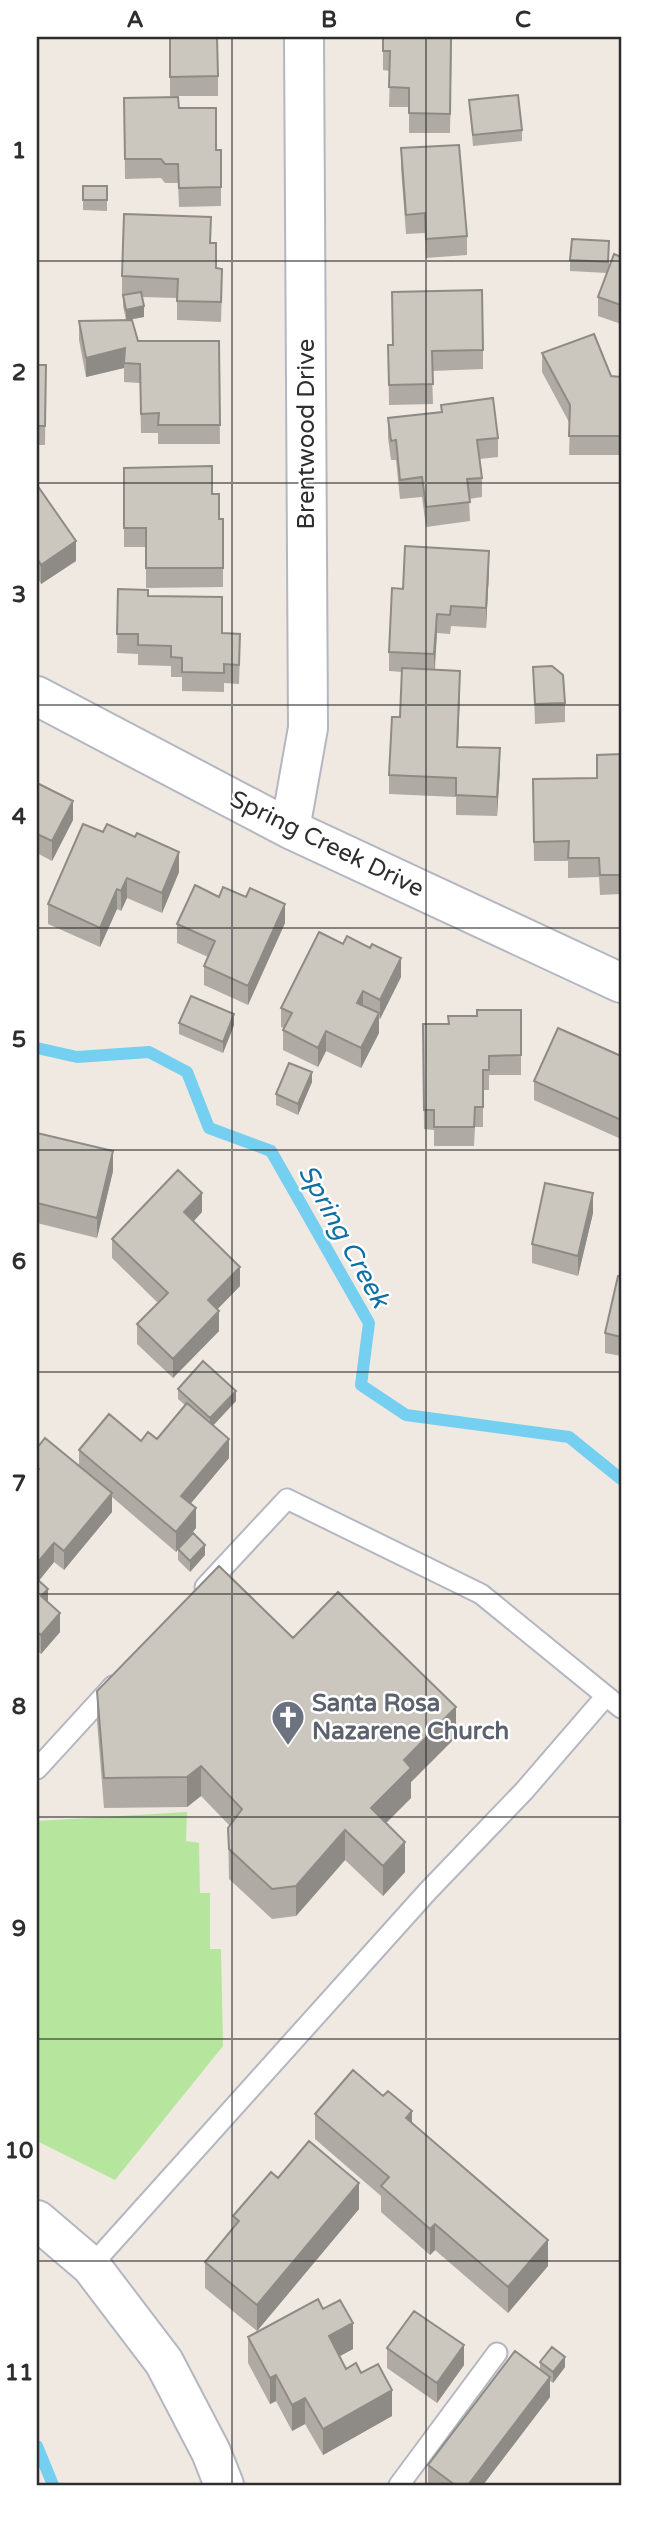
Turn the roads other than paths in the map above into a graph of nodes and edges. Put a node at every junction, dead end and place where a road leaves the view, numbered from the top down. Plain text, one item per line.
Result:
1 (304, 37) edge
2 (37, 696) edge
3 (290, 829) junction
4 (621, 984) edge
5 (195, 1599) edge
6 (130, 1669) edge
7 (614, 1702) edge
8 (37, 1769) edge
9 (37, 2220) edge
10 (91, 2266) junction
11 (497, 2353) dead end
12 (224, 2485) edge
13 (399, 2485) edge

1 - 3 street, Brentwood Drive
2 - 3 street, Spring Creek Drive
3 - 4 street, Spring Creek Drive
5 - 7 lane
6 - 8 lane
7 - 10 lane
9 - 10 street
10 - 12 street
11 - 13 lane

